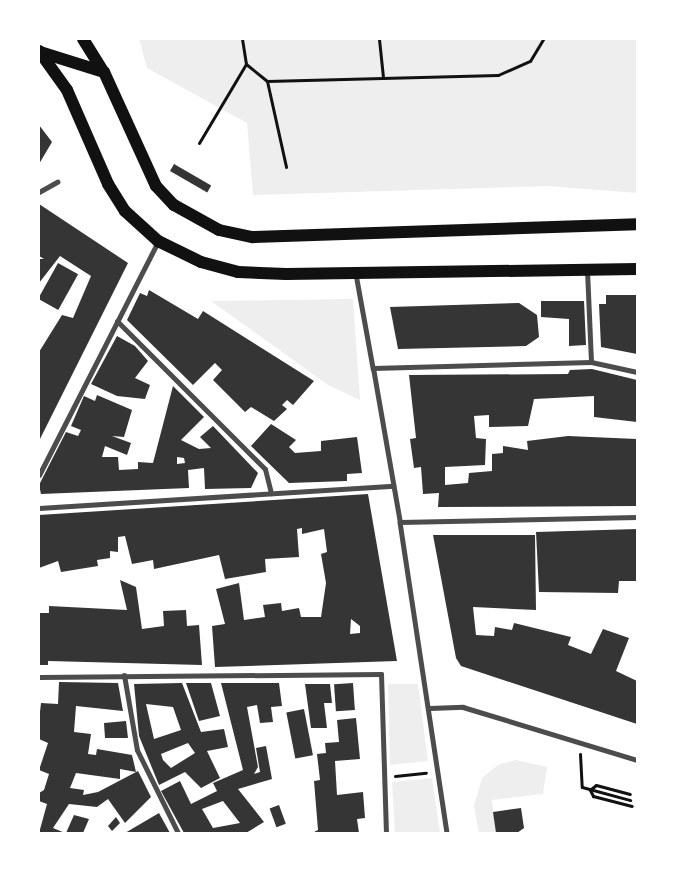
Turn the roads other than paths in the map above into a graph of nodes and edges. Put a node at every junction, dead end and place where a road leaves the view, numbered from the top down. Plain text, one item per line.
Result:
1 (83, 39) edge
2 (39, 52) edge
3 (104, 72) junction
4 (57, 182) dead end
5 (39, 192) edge
6 (637, 224) edge
7 (158, 241) junction
8 (637, 269) edge
9 (587, 270) junction
10 (356, 273) junction
11 (117, 320) junction
12 (592, 362) junction
13 (372, 368) junction
14 (637, 372) edge
15 (39, 474) edge
16 (393, 486) junction
17 (271, 493) junction
18 (39, 508) edge
19 (637, 517) edge
20 (400, 522) junction
21 (124, 675) junction
22 (39, 677) edge
23 (430, 708) junction
24 (637, 760) edge
25 (178, 833) edge
26 (386, 833) edge
27 (448, 833) edge

1 - 3 main road
2 - 3 main road
2 - 7 main road
3 - 6 main road
4 - 5 street
7 - 10 main road
7 - 11 street
8 - 9 main road
9 - 10 main road
9 - 12 street
10 - 13 street
11 - 15 street
11 - 17 street
12 - 13 street
12 - 14 street
13 - 16 street
16 - 17 street
16 - 20 street
17 - 18 street
19 - 20 street
20 - 23 street
21 - 22 street
21 - 25 street
21 - 26 street
23 - 24 street
23 - 27 street

